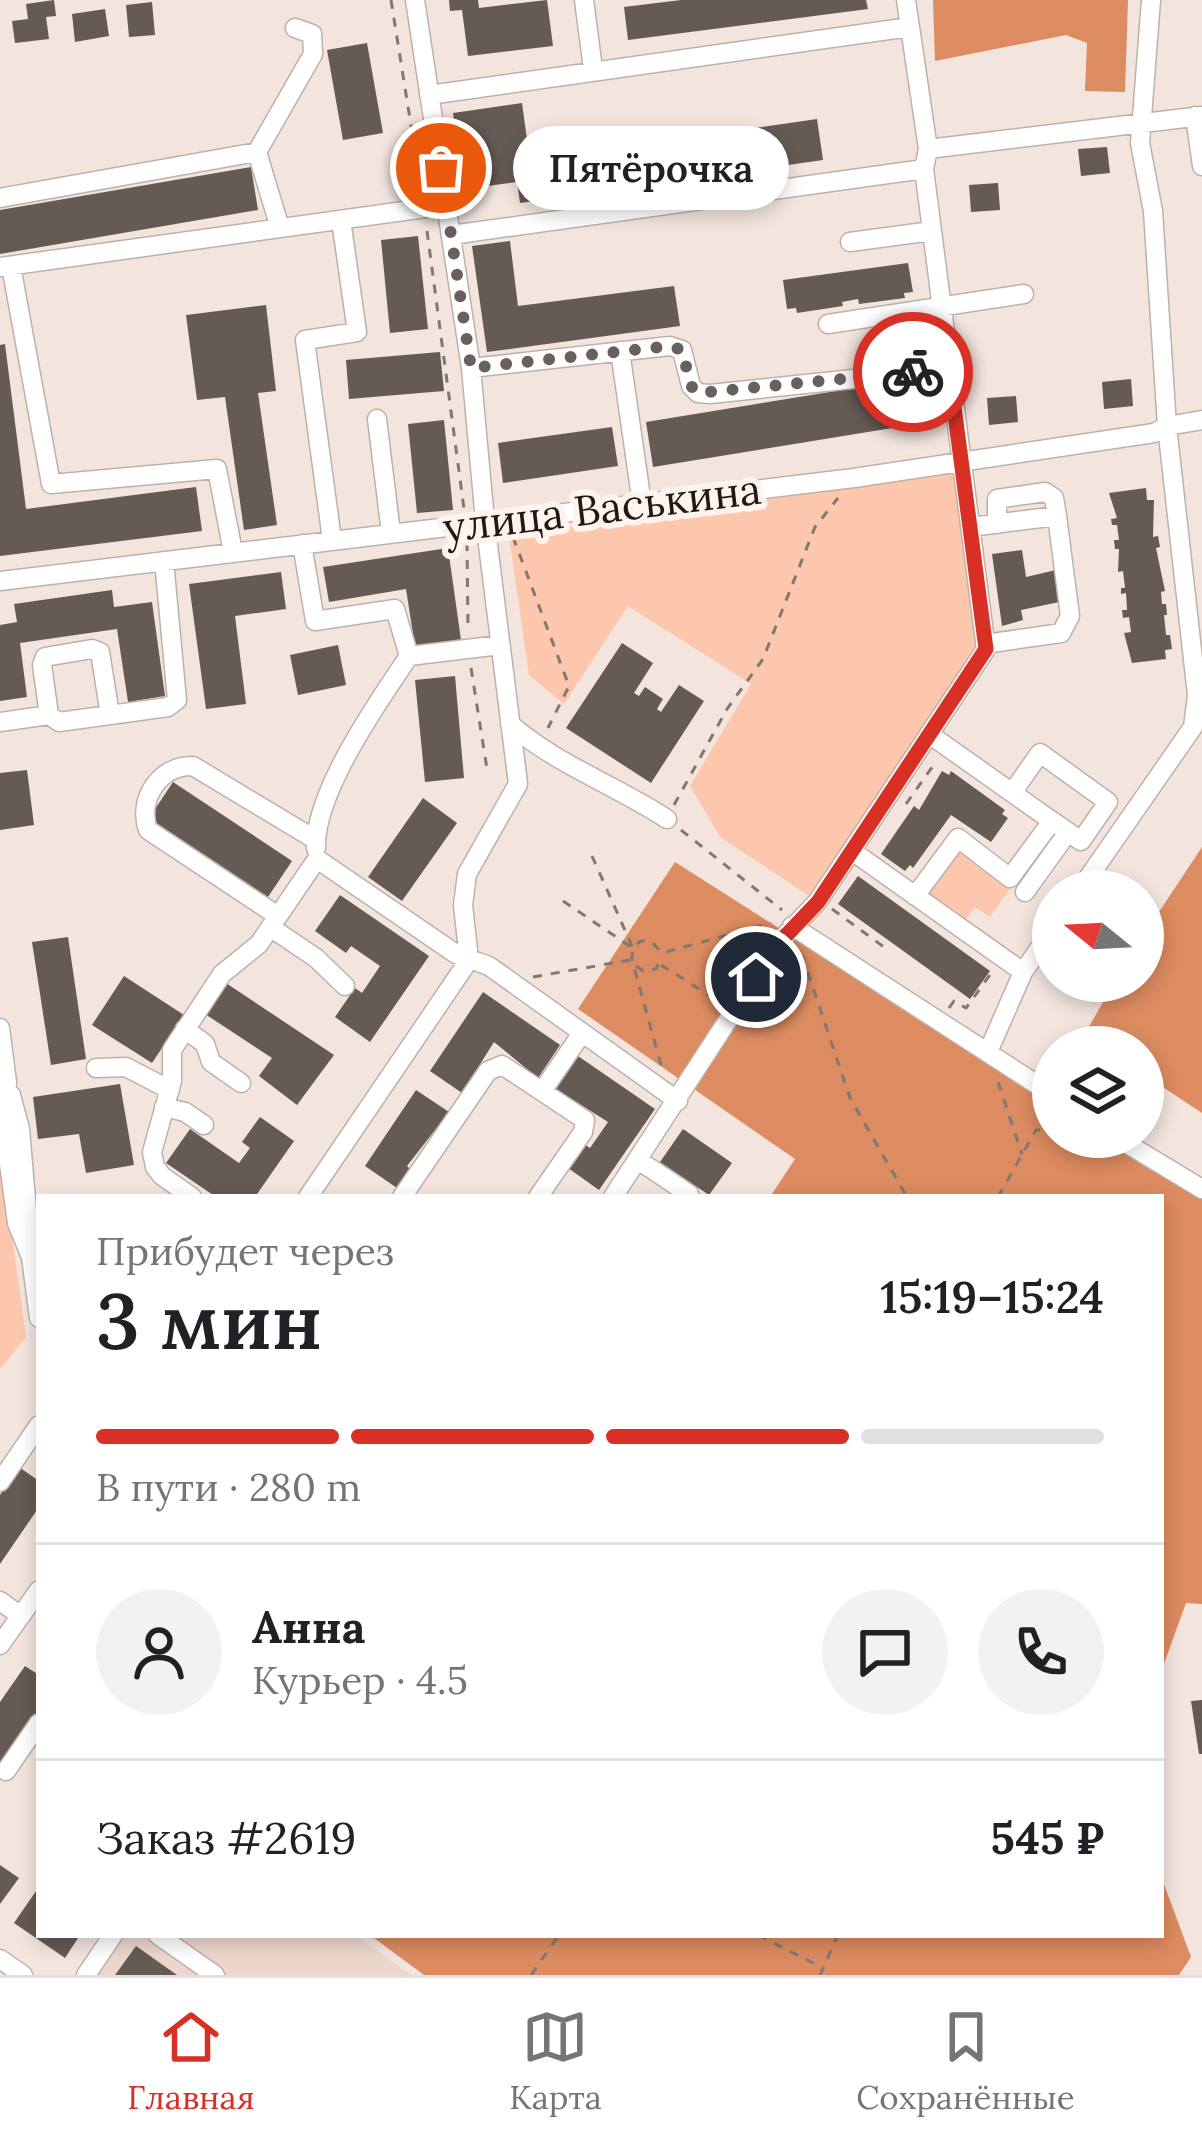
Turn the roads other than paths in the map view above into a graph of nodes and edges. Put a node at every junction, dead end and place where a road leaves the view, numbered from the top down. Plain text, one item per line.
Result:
1 (415, 0) edge
2 (584, 0) edge
3 (906, 0) edge
4 (1150, 0) edge
5 (910, 27) junction
6 (295, 28) dead end
7 (592, 69) junction
8 (429, 94) junction
9 (1199, 116) edge
10 (1144, 122) junction
11 (257, 152) junction
12 (926, 159) junction
13 (1202, 166) edge
14 (0, 198) edge
15 (447, 205) junction
16 (341, 220) junction
17 (280, 228) junction
18 (932, 231) junction
19 (451, 235) junction
20 (850, 242) dead end
21 (6, 266) edge
22 (1024, 294) dead end
23 (941, 305) junction
24 (828, 324) dead end
25 (620, 351) junction
26 (471, 368) junction
27 (949, 369) junction
28 (377, 419) dead end
29 (1202, 420) edge
30 (1167, 426) junction
31 (962, 461) junction
32 (642, 504) junction
33 (476, 522) junction
34 (970, 527) junction
35 (391, 533) junction
36 (332, 540) junction
37 (302, 544) junction
38 (233, 552) junction
39 (164, 561) junction
40 (0, 581) edge
41 (986, 644) junction
42 (500, 645) junction
43 (409, 656) junction
44 (49, 715) junction
45 (110, 715) junction
46 (0, 722) edge
47 (509, 724) junction
48 (929, 734) junction
49 (1012, 793) junction
50 (667, 819) road end
51 (1060, 826) junction
52 (316, 849) junction
53 (852, 851) junction
54 (1093, 870) edge
55 (1025, 892) dead end
56 (915, 896) junction
57 (274, 921) junction
58 (792, 926) junction
59 (1032, 959) edge
60 (469, 960) junction
61 (1023, 972) junction
62 (345, 986) dead end
63 (0, 1028) edge
64 (184, 1029) junction
65 (582, 1033) junction
66 (988, 1052) junction
67 (96, 1068) dead end
68 (7, 1082) junction
69 (1032, 1082) edge
70 (242, 1083) dead end
71 (542, 1090) junction
72 (674, 1098) junction
73 (167, 1099) junction
74 (204, 1125) dead end
75 (1150, 1158) edge
76 (638, 1160) junction
77 (5, 1170) edge
78 (166, 1190) edge
79 (1202, 1190) edge
80 (310, 1194) edge
81 (404, 1194) edge
82 (540, 1194) edge
83 (615, 1194) edge
84 (686, 1194) edge
85 (31, 1257) junction
86 (36, 1295) edge
87 (36, 1429) edge
88 (0, 1482) edge
89 (36, 1594) edge
90 (0, 1601) edge
91 (21, 1616) junction
92 (0, 1646) edge
93 (36, 1728) edge
94 (6, 1772) dead end
95 (111, 1938) edge
96 (162, 1938) edge
97 (0, 1960) edge
98 (23, 1975) edge
99 (86, 1975) edge
100 (215, 1975) edge

1 - 8 street
2 - 7 street
3 - 5 street
4 - 10 street
5 - 7 street
5 - 12 street
6 - 11 street
7 - 8 street
8 - 15 street
9 - 10 street
9 - 13 street
10 - 12 street
10 - 30 street
11 - 14 street
11 - 17 street
12 - 18 street
12 - 19 street
15 - 16 street
15 - 19 street
16 - 17 street
16 - 36 street
17 - 21 street
18 - 20 street
18 - 23 street
19 - 26 street
21 - 38 street
22 - 23 street
23 - 24 street
23 - 27 street
25 - 26 street
25 - 27 street
25 - 32 street
26 - 33 street
27 - 31 street
28 - 35 street
29 - 30 street, улица Васькина
30 - 31 street, улица Васькина
30 - 54 street
31 - 32 street, улица Васькина
31 - 34 street
32 - 33 street, улица Васькина
33 - 35 street, улица Васькина
33 - 42 street
34 - 41 street
34 - 41 street
35 - 36 street, улица Васькина
36 - 37 street, улица Васькина
37 - 38 street, улица Васькина
37 - 43 street
38 - 39 street, улица Васькина
39 - 40 street, улица Васькина
39 - 45 street
41 - 48 street
42 - 43 street
42 - 47 street
43 - 52 street
44 - 45 street
44 - 45 street
44 - 46 street
47 - 50 street
47 - 60 street
48 - 49 street
48 - 53 street
49 - 51 street
49 - 51 street
51 - 55 street
51 - 56 street
52 - 57 street
52 - 57 street
52 - 60 street
53 - 56 street
53 - 58 street
56 - 61 street
57 - 62 street
57 - 64 street
58 - 66 street
58 - 72 street
59 - 61 street
60 - 65 street
60 - 80 street
61 - 66 street
63 - 68 street
64 - 70 street
64 - 73 street
65 - 71 street
65 - 72 street
66 - 69 street
67 - 73 street
68 - 77 street
68 - 85 street
71 - 81 street
71 - 82 street
72 - 76 street
73 - 74 street
73 - 78 street
75 - 79 street
76 - 83 street
76 - 84 street
77 - 85 street
85 - 86 street
87 - 88 street
89 - 91 street
90 - 91 street
91 - 92 street
93 - 94 street
95 - 99 street
96 - 100 street
97 - 98 street

